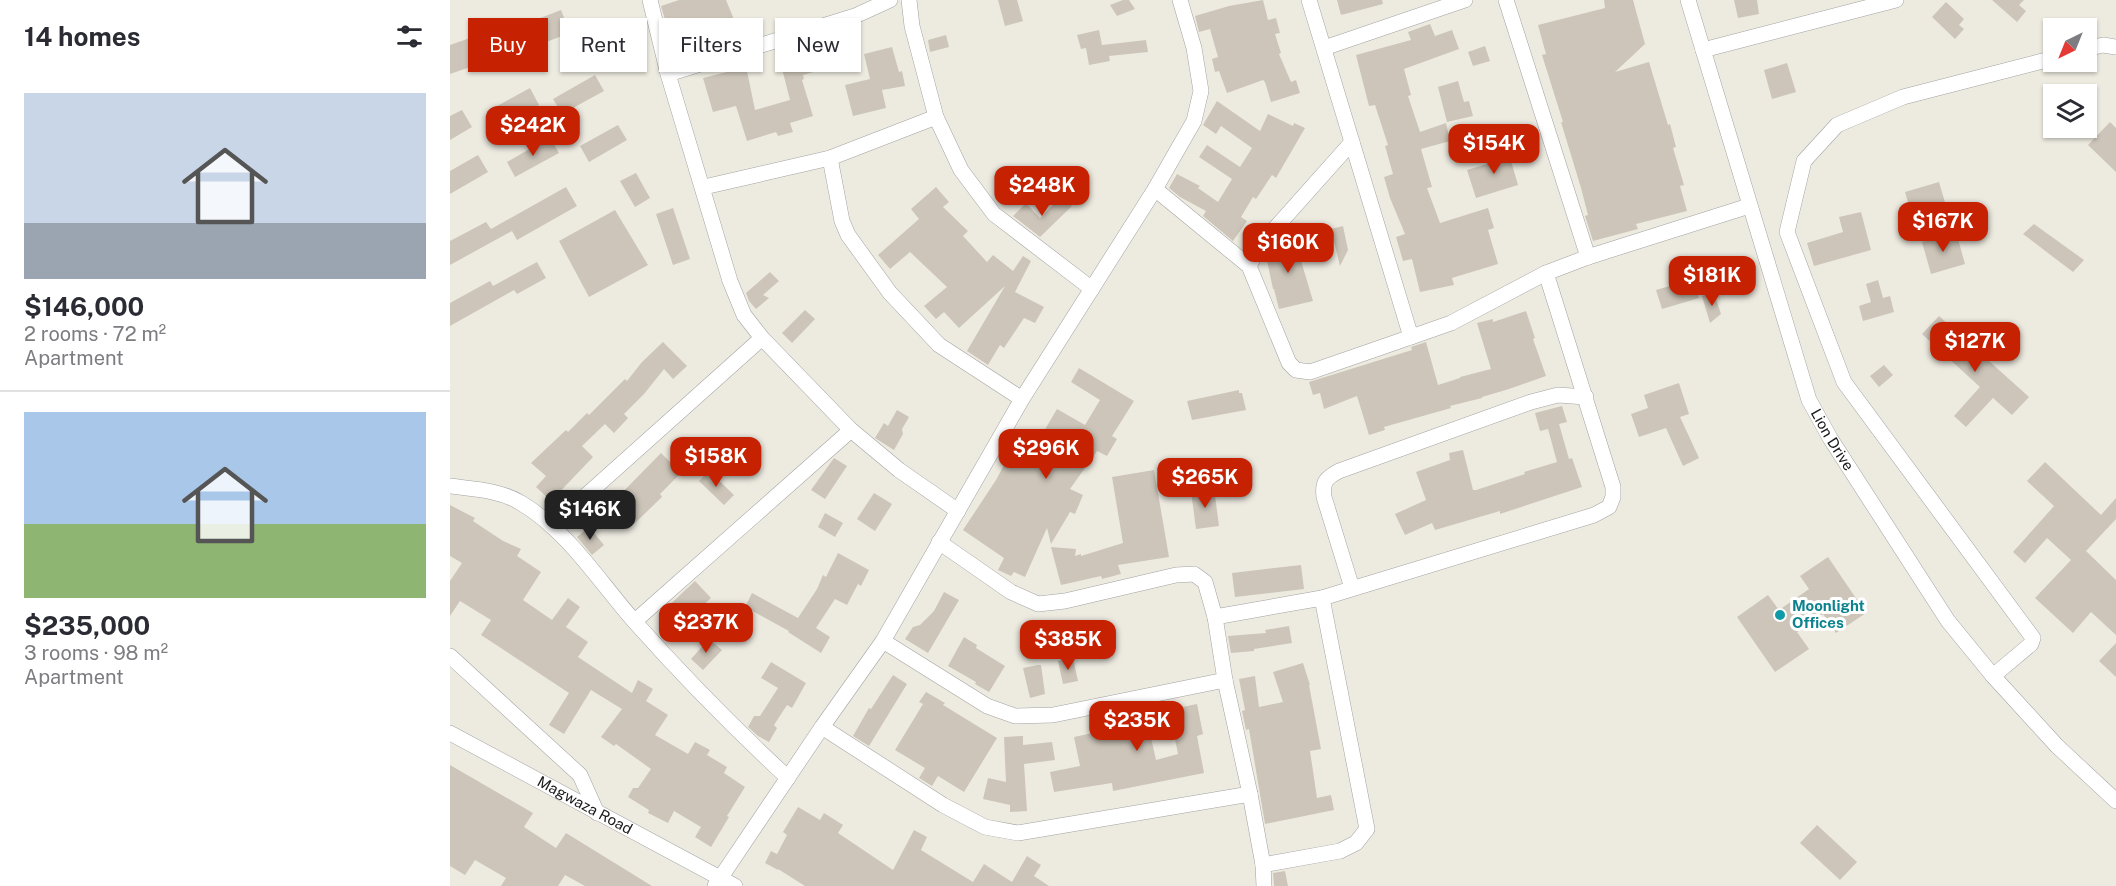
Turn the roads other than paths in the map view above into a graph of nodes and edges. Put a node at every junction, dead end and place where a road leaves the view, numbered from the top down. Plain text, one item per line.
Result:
1 (650, 0) edge
2 (890, 0) edge
3 (909, 0) edge
4 (1180, 0) edge
5 (1309, 0) edge
6 (1465, 0) edge
7 (1506, 0) edge
8 (1688, 0) edge
9 (1896, 0) edge
10 (2097, 47) edge
11 (2116, 47) edge
12 (1324, 48) junction
13 (1703, 50) junction
14 (2043, 61) edge
15 (668, 74) junction
16 (936, 117) junction
17 (1352, 142) junction
18 (830, 158) junction
19 (704, 187) junction
20 (1155, 189) junction
21 (1749, 206) junction
22 (1588, 257) junction
23 (1249, 266) junction
24 (1546, 273) junction
25 (1092, 289) junction
26 (1411, 337) junction
27 (762, 338) junction
28 (1586, 398) junction
29 (1022, 399) junction
30 (850, 430) junction
31 (450, 486) edge
32 (958, 511) junction
33 (553, 525) junction
34 (939, 542) junction
35 (1352, 588) junction
36 (1322, 598) junction
37 (1215, 617) junction
38 (635, 621) junction
39 (883, 641) junction
40 (450, 656) edge
41 (1993, 676) junction
42 (1225, 680) junction
43 (822, 727) junction
44 (450, 733) edge
45 (788, 778) junction
46 (1250, 794) junction
47 (2116, 801) edge
48 (597, 813) junction
49 (1263, 865) junction
50 (717, 882) edge
51 (735, 886) edge
52 (1264, 886) edge

1 - 15 street
2 - 15 street
3 - 16 street
4 - 20 street
5 - 12 street
6 - 12 street
7 - 22 street
8 - 13 street, Lion Drive
9 - 13 street
10 - 11 street
12 - 17 street
13 - 21 street, Lion Drive
14 - 41 street
15 - 19 street
16 - 18 street
16 - 25 street
17 - 23 street
17 - 26 street
18 - 19 street
18 - 29 street
19 - 27 street
20 - 23 street
20 - 25 street
21 - 22 street
21 - 41 street, Lion Drive
22 - 24 street
23 - 26 street
24 - 26 street
24 - 28 street
25 - 29 street
27 - 30 street
27 - 33 street
28 - 35 street
28 - 35 street
29 - 32 street
30 - 32 street
30 - 38 street
31 - 33 street
32 - 34 street
33 - 38 street
34 - 37 street
34 - 39 street
35 - 36 street
36 - 37 street
36 - 49 street
37 - 42 street
38 - 45 street
39 - 42 street
39 - 43 street
40 - 48 street
41 - 47 street, Lion Drive
42 - 46 street
43 - 45 street
43 - 46 street
44 - 48 street, Magwaza Road
45 - 50 street
46 - 49 street
48 - 50 street, Magwaza Road
49 - 52 street
50 - 51 street, Magwaza Road

